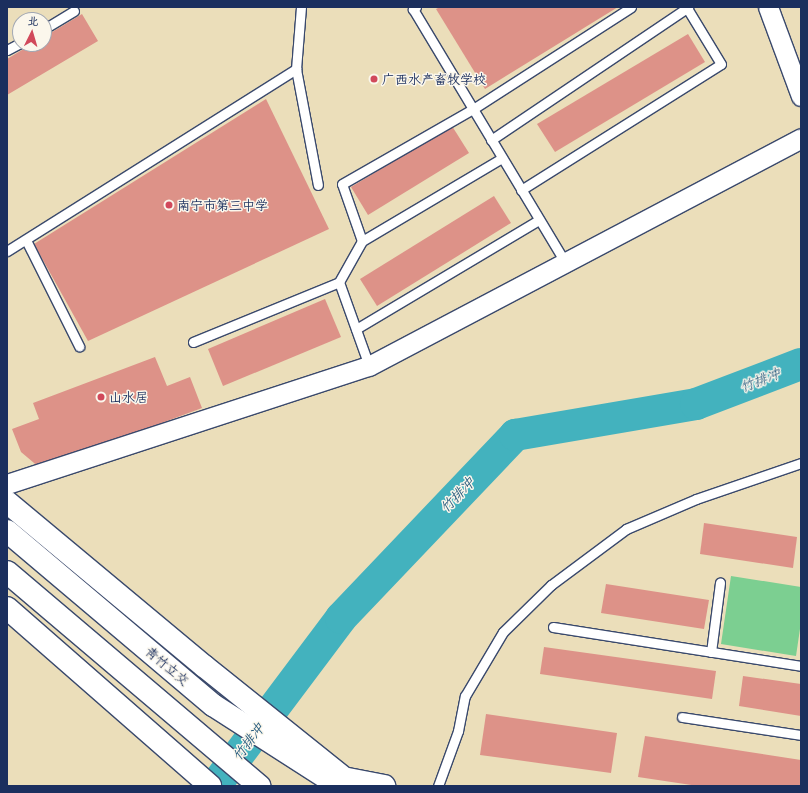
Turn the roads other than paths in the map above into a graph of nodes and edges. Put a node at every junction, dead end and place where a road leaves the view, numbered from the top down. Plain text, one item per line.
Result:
1 (301, 7) edge
2 (416, 7) edge
3 (630, 7) edge
4 (768, 7) edge
5 (687, 8) edge
6 (74, 11) dead end
7 (52, 24) edge
8 (296, 69) junction
9 (801, 96) edge
10 (473, 109) junction
11 (801, 138) edge
12 (491, 140) junction
13 (502, 158) junction
14 (318, 185) dead end
15 (521, 190) junction
16 (539, 220) junction
17 (26, 240) junction
18 (362, 241) junction
19 (7, 251) edge
20 (566, 264) junction
21 (339, 282) junction
22 (356, 329) junction
23 (193, 342) dead end
24 (79, 346) dead end
25 (369, 366) junction
26 (801, 463) edge
27 (7, 484) edge
28 (7, 502) edge
29 (7, 531) edge
30 (7, 572) edge
31 (720, 583) dead end
32 (7, 608) edge
33 (553, 627) dead end
34 (711, 652) junction
35 (801, 666) edge
36 (682, 717) dead end
37 (801, 735) edge
38 (347, 784) edge
39 (210, 786) edge
40 (258, 786) edge
41 (384, 786) edge
42 (438, 786) edge

1 - 8 lane
2 - 10 lane
3 - 10 lane
4 - 9 street
5 - 12 lane
5 - 15 lane
6 - 7 lane
8 - 14 lane
8 - 17 lane
10 - 12 lane
10 - 18 lane
11 - 20 street
12 - 13 lane
13 - 15 lane
13 - 18 lane
15 - 16 lane
16 - 20 lane
16 - 22 lane
17 - 19 lane
17 - 24 lane
18 - 21 lane
20 - 25 street
21 - 22 lane
21 - 23 lane
22 - 25 lane
25 - 27 street
26 - 42 lane
28 - 38 main road
29 - 38 main road, 青竹立交
30 - 40 main road
31 - 34 lane
32 - 39 main road
33 - 34 lane
34 - 35 lane
36 - 37 lane
38 - 41 main road

